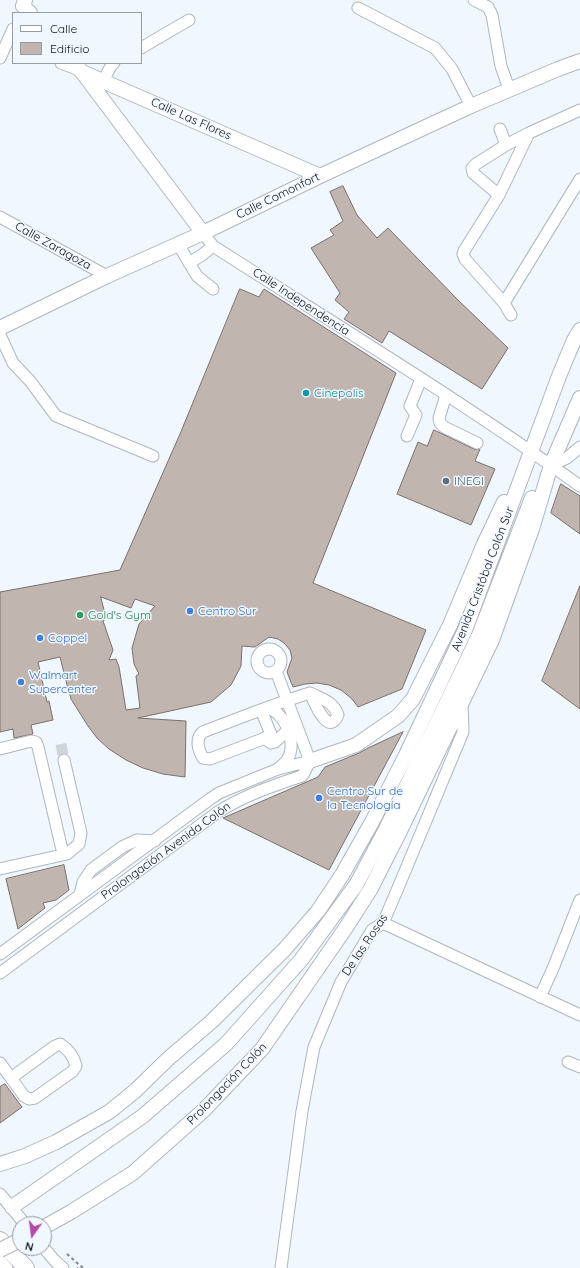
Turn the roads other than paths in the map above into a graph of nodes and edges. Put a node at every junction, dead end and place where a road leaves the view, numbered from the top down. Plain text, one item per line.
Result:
1 (474, 0) edge
2 (358, 8) dead end
3 (188, 20) dead end
4 (12, 31) edge
5 (7, 41) edge
6 (142, 47) edge
7 (580, 53) edge
8 (0, 58) edge
9 (580, 61) edge
10 (65, 64) edge
11 (112, 64) edge
12 (78, 67) edge
13 (558, 69) junction
14 (103, 80) junction
15 (509, 90) junction
16 (470, 106) junction
17 (580, 110) edge
18 (500, 129) dead end
19 (529, 133) junction
20 (506, 145) junction
21 (320, 176) junction
22 (578, 185) edge
23 (499, 195) junction
24 (0, 216) edge
25 (203, 233) junction
26 (178, 244) junction
27 (213, 246) junction
28 (189, 263) junction
29 (107, 276) junction
30 (213, 290) dead end
31 (504, 303) junction
32 (511, 315) dead end
33 (0, 328) edge
34 (580, 330) edge
35 (0, 335) edge
36 (421, 379) junction
37 (446, 396) junction
38 (580, 398) edge
39 (407, 436) dead end
40 (477, 443) dead end
41 (580, 447) edge
42 (531, 451) junction
43 (153, 456) dead end
44 (524, 468) junction
45 (548, 472) junction
46 (580, 486) edge
47 (276, 671) dead end
48 (310, 693) dead end
49 (287, 700) junction
50 (462, 702) junction
51 (264, 709) junction
52 (287, 730) junction
53 (264, 738) junction
54 (0, 749) edge
55 (64, 760) tunnel mouth
56 (310, 761) junction
57 (278, 769) junction
58 (63, 854) junction
59 (0, 869) edge
60 (580, 900) edge
61 (383, 923) junction
62 (0, 954) edge
63 (0, 973) edge
64 (540, 997) junction
65 (580, 1015) edge
66 (568, 1062) dead end
67 (0, 1063) edge
68 (580, 1067) edge
69 (11, 1078) junction
70 (0, 1164) edge
71 (0, 1194) edge
72 (12, 1207) junction
73 (19, 1216) edge
74 (52, 1223) edge
75 (0, 1240) edge
76 (12, 1244) edge
77 (0, 1250) edge
78 (51, 1256) edge
79 (0, 1260) edge
80 (6, 1268) edge
81 (26, 1268) edge
82 (63, 1268) edge
83 (281, 1268) edge

1 - 15 street
2 - 16 street
3 - 6 street
4 - 5 street
5 - 8 street
7 - 13 main road, Calle Comonfort
9 - 13 main road, Calle Comonfort
10 - 12 street, Calle Las Flores
11 - 14 street
12 - 14 main road, Calle Las Flores
12 - 25 main road, Calle Independencia
13 - 15 main road, Calle Comonfort
14 - 21 main road, Calle Las Flores
15 - 16 main road, Calle Comonfort
16 - 21 main road, Calle Comonfort
17 - 19 street
18 - 20 street
19 - 20 street
19 - 23 street
20 - 23 street
21 - 25 main road, Calle Comonfort
22 - 31 street
23 - 31 street
24 - 29 street, Calle Zaragoza
25 - 26 main road, Calle Comonfort
25 - 27 street, Calle Independencia
26 - 28 street
26 - 29 main road, Calle Comonfort
27 - 28 street
27 - 36 street, Calle Independencia
28 - 30 street
29 - 33 main road, Calle Comonfort
31 - 32 street
34 - 42 main road, Avenida Cristóbal Colón Sur
35 - 43 street
36 - 37 street, Calle Independencia
36 - 39 street
37 - 40 street
37 - 42 street, Calle Independencia
38 - 45 main road
41 - 45 street
42 - 44 main road, Avenida Cristóbal Colón Sur
42 - 45 street, Calle Independencia
44 - 56 main road
44 - 70 main road, Avenida Cristóbal Colón Sur
45 - 46 street, Calle Independencia
45 - 50 main road
45 - 72 main road
47 - 49 street
48 - 49 street
49 - 51 street
49 - 56 street
50 - 61 street, De las Rosas
50 - 74 main road, Prolongación Colón
51 - 52 street
51 - 53 street
51 - 53 street
52 - 53 street
52 - 57 street
54 - 58 street
55 - 58 street
56 - 57 street, Prolongación Avenida Colón
56 - 63 street, Prolongación Avenida Colón
57 - 62 street, Prolongación Avenida Colón
58 - 59 street
60 - 64 street
61 - 64 street
61 - 83 street, De las Rosas
64 - 65 street
66 - 68 street
67 - 69 street
69 - 69 street
71 - 72 street
72 - 73 street
75 - 81 highway
76 - 77 main road, bridge
78 - 82 street
79 - 80 street

